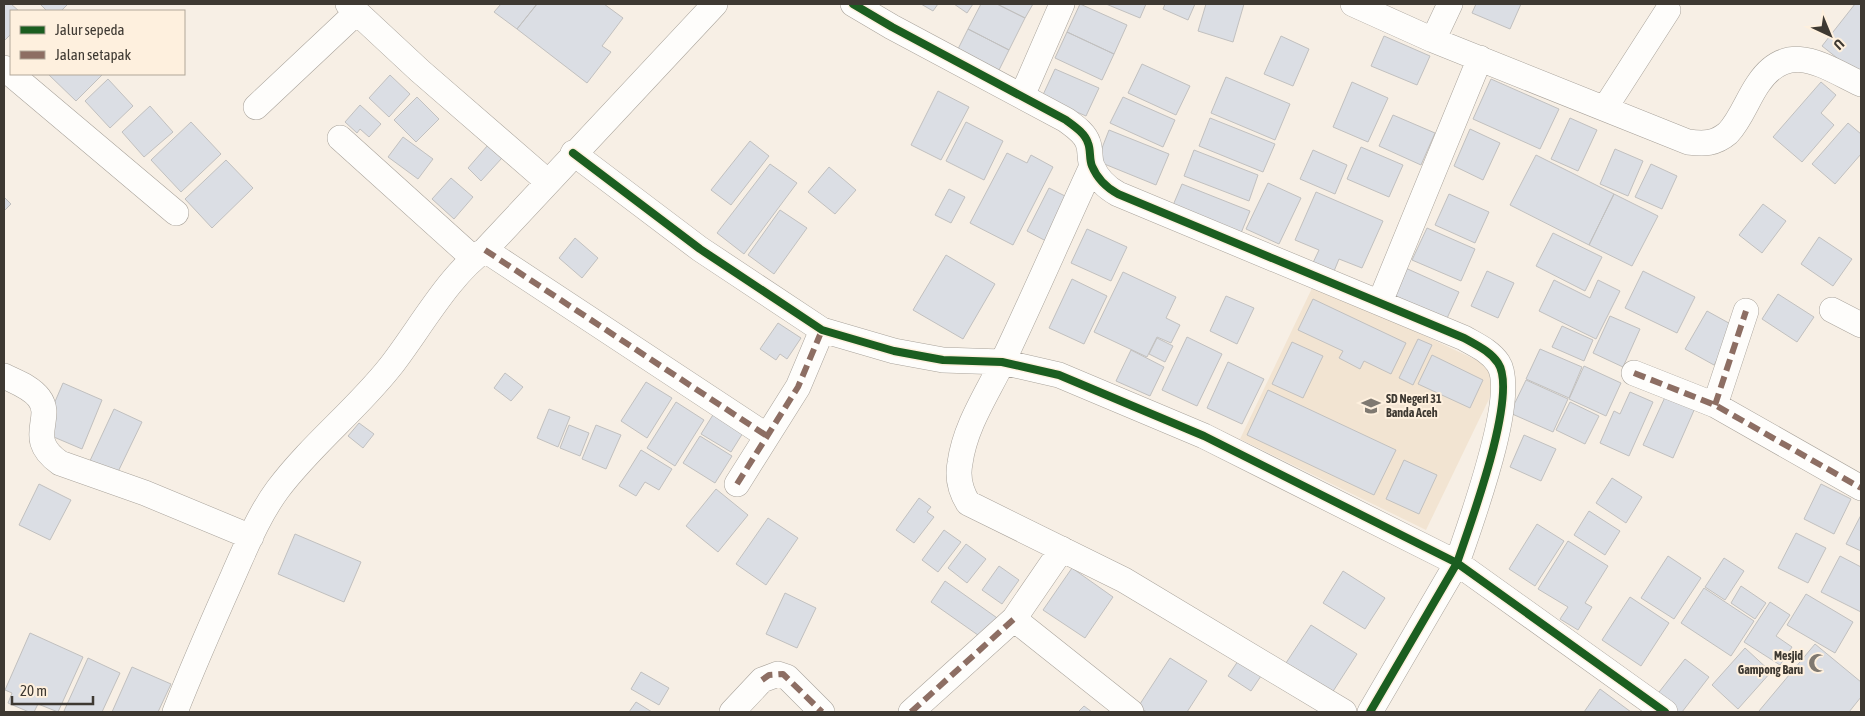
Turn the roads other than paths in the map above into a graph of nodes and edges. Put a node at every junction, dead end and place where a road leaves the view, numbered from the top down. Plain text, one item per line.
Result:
1 (715, 4) edge
2 (853, 4) edge
3 (1062, 4) edge
4 (1353, 4) edge
5 (1450, 4) edge
6 (352, 8) edge
7 (1668, 10) dead end
8 (1433, 40) junction
9 (1480, 58) junction
10 (12, 75) edge
11 (1861, 84) edge
12 (1022, 96) junction
13 (256, 106) dead end
14 (1605, 108) junction
15 (340, 138) dead end
16 (573, 153) junction
17 (1092, 166) junction
18 (548, 182) junction
19 (176, 213) dead end
20 (479, 254) junction
21 (1380, 302) junction
22 (1832, 310) dead end
23 (1746, 311) dead end
24 (1861, 325) edge
25 (822, 330) junction
26 (1002, 362) junction
27 (1634, 373) dead end
28 (4, 376) edge
29 (1715, 405) junction
30 (767, 436) junction
31 (737, 484) dead end
32 (1861, 488) edge
33 (250, 537) junction
34 (1062, 549) junction
35 (1457, 563) junction
36 (1014, 619) junction
37 (175, 712) edge
38 (732, 712) edge
39 (822, 712) edge
40 (911, 712) edge
41 (1131, 712) edge
42 (1344, 712) edge
43 (1370, 712) edge
44 (1665, 712) edge

1 - 16 street
2 - 12 street
3 - 12 street
4 - 8 street
5 - 8 street
6 - 13 street
6 - 18 street
7 - 14 street
8 - 9 street
9 - 14 street
9 - 21 street
10 - 19 street
11 - 14 street
12 - 17 street
15 - 20 street
16 - 18 street
16 - 25 street
17 - 21 street
17 - 26 street
18 - 20 street
20 - 30 street
20 - 33 street
21 - 35 street
22 - 24 street
23 - 29 street
25 - 26 street
25 - 30 street
26 - 34 street
26 - 35 street
27 - 29 street
28 - 33 street
29 - 32 street
30 - 31 street
33 - 37 street
34 - 36 street
34 - 42 street
35 - 43 street
35 - 44 street
36 - 40 street
36 - 41 street
38 - 39 street

